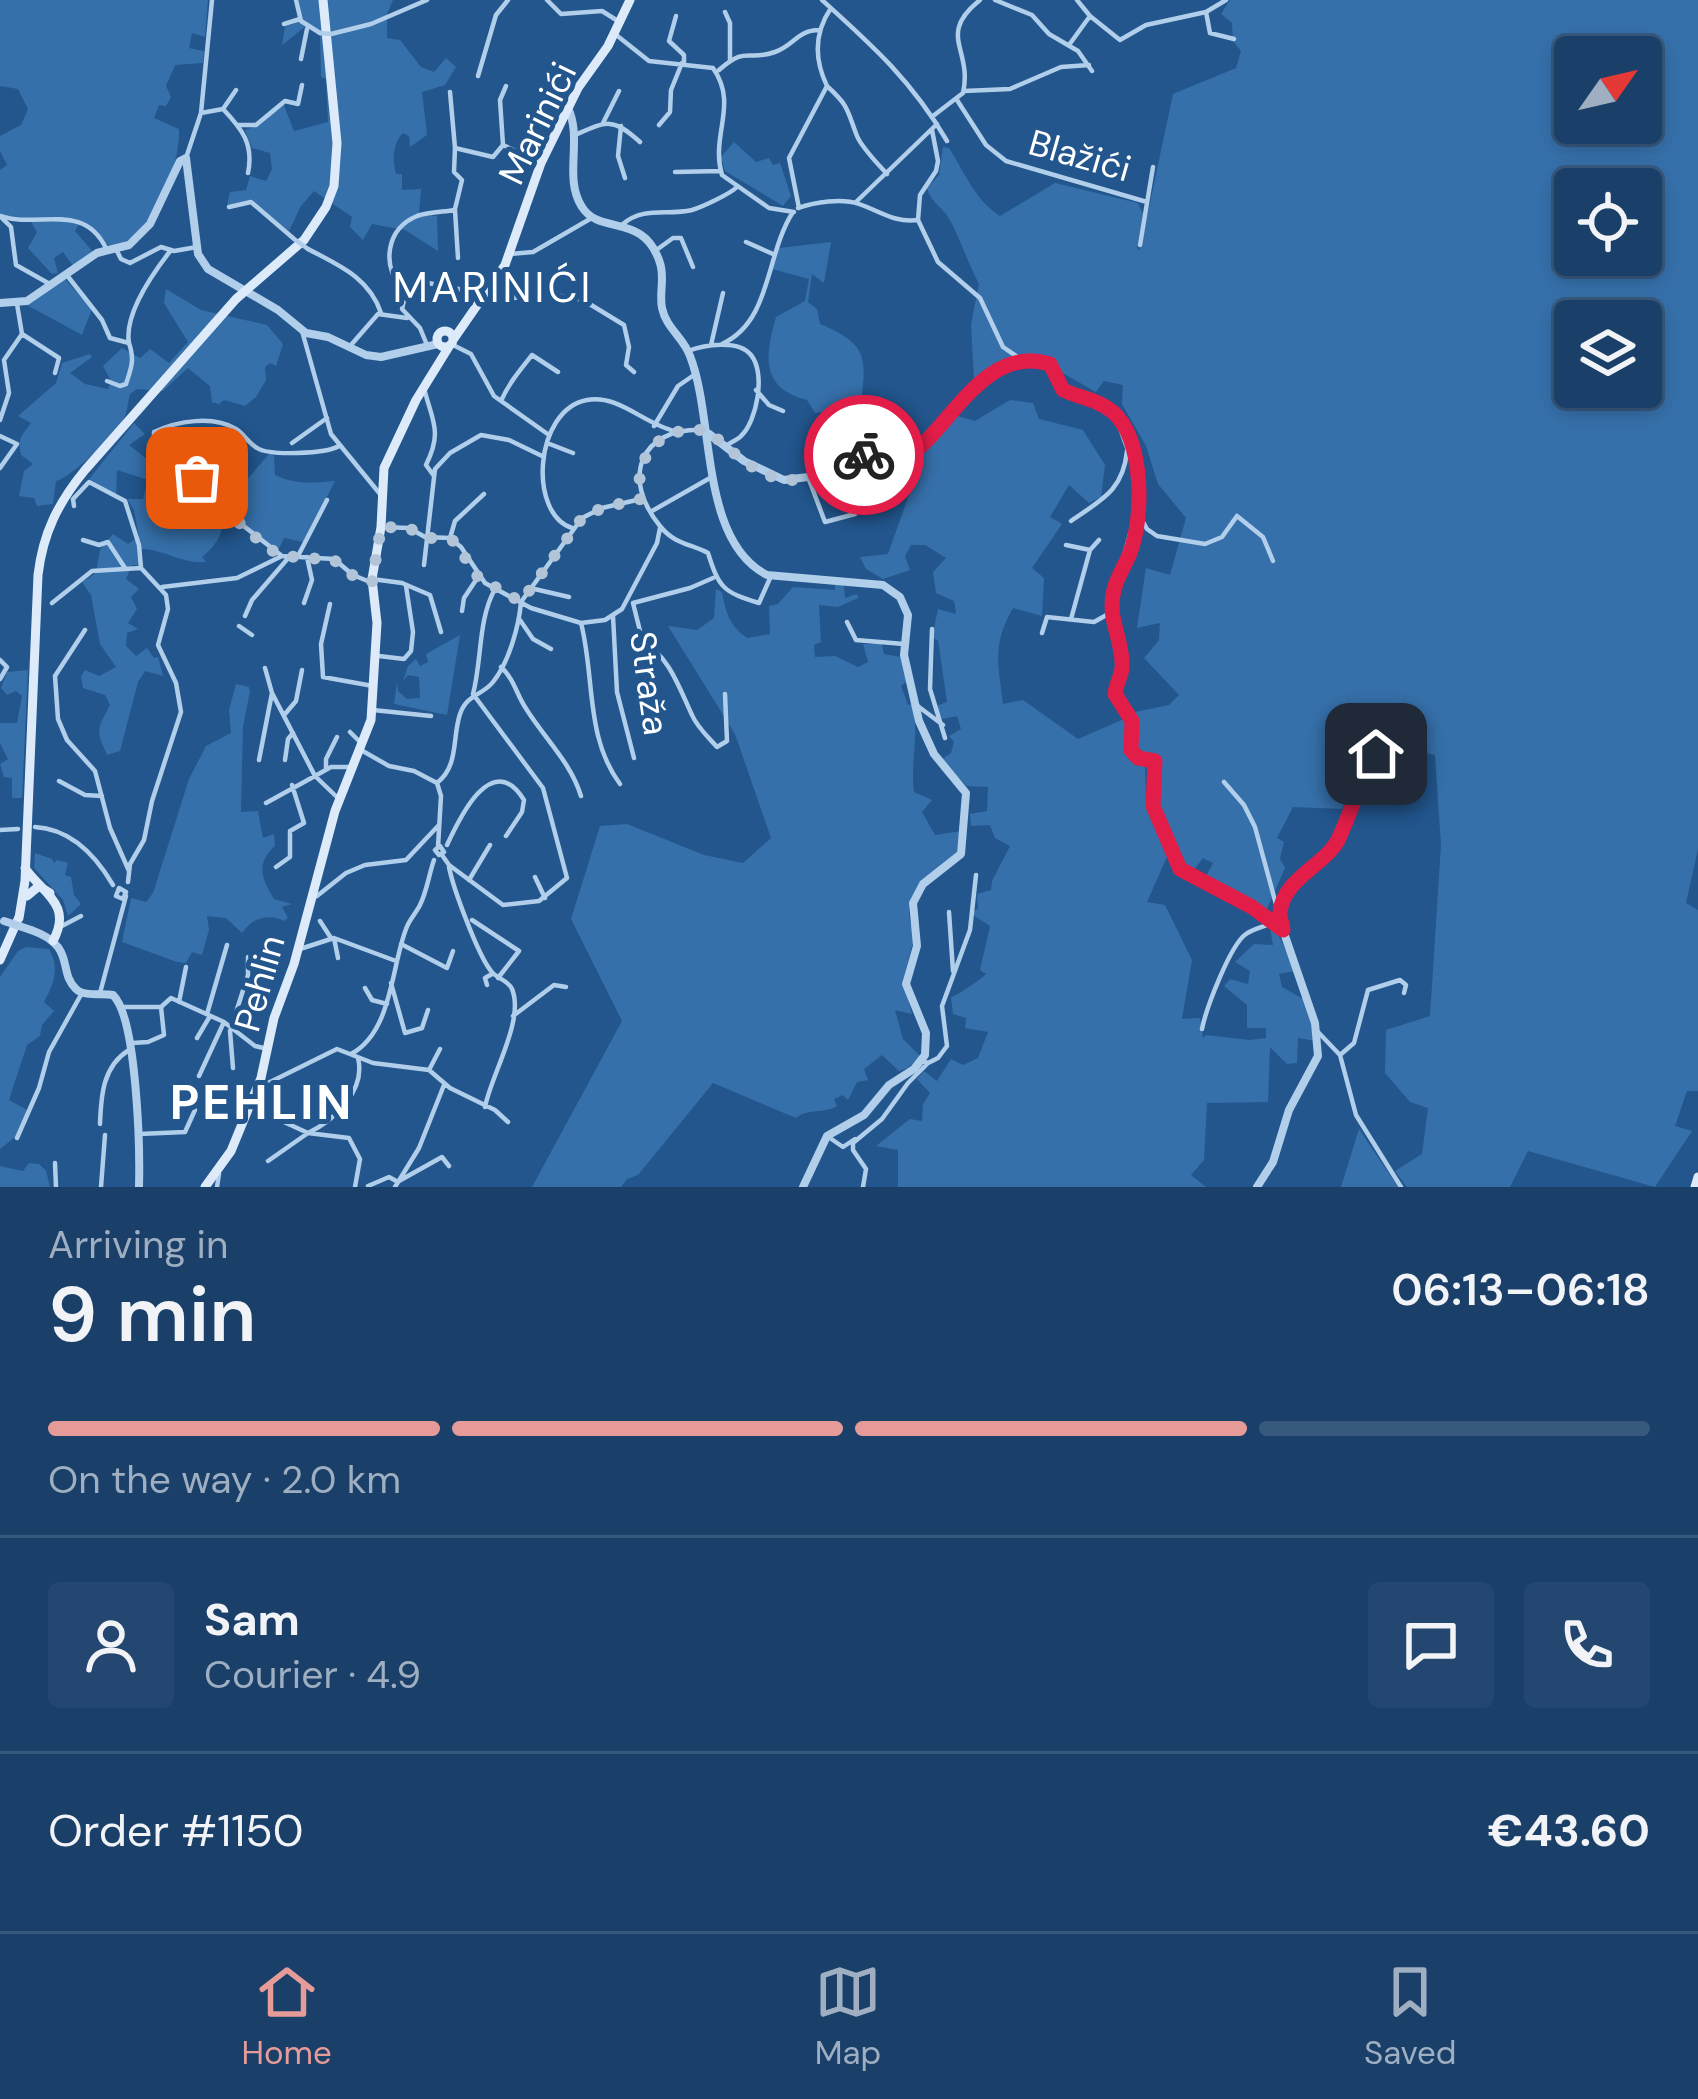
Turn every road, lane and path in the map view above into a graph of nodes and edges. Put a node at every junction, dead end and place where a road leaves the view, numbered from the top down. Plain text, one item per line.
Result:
1 (212, 0) edge
2 (296, 0) edge
3 (323, 0) edge
4 (427, 0) edge
5 (508, 0) edge
6 (547, 0) edge
7 (630, 0) edge
8 (822, 0) edge
9 (980, 0) edge
10 (995, 0) edge
11 (1077, 0) edge
12 (1226, 0) edge
13 (599, 1) edge
14 (831, 8) junction
15 (602, 11) junction
16 (725, 12) dead end
17 (1206, 12) junction
18 (676, 16) dead end
19 (1090, 16) junction
20 (300, 19) junction
21 (284, 24) dead end
22 (307, 27) junction
23 (618, 28) junction
24 (819, 30) junction
25 (1234, 39) dead end
26 (1069, 45) junction
27 (301, 58) dead end
28 (730, 60) junction
29 (683, 63) junction
30 (717, 72) junction
31 (478, 76) dead end
32 (302, 85) dead end
33 (506, 86) dead end
34 (827, 86) junction
35 (236, 90) dead end
36 (619, 91) dead end
37 (964, 91) junction
38 (451, 92) dead end
39 (957, 100) junction
40 (568, 109) junction
41 (223, 110) junction
42 (201, 113) junction
43 (933, 116) junction
44 (603, 123) junction
45 (238, 125) junction
46 (659, 125) dead end
47 (621, 126) junction
48 (935, 127) junction
49 (575, 135) junction
50 (947, 141) dead end
51 (640, 142) dead end
52 (502, 145) junction
53 (454, 148) junction
54 (186, 158) junction
55 (541, 163) junction
56 (1153, 167) dead end
57 (720, 171) junction
58 (675, 172) dead end
59 (248, 173) dead end
60 (887, 175) junction
61 (626, 178) dead end
62 (737, 187) junction
63 (856, 202) junction
64 (1147, 202) junction
65 (229, 207) dead end
66 (455, 210) junction
67 (796, 210) junction
68 (0, 216) edge
69 (591, 218) junction
70 (918, 220) junction
71 (623, 224) junction
72 (746, 242) dead end
73 (1140, 245) dead end
74 (197, 248) junction
75 (112, 250) junction
76 (171, 250) junction
77 (655, 251) junction
78 (510, 254) junction
79 (773, 254) junction
80 (458, 258) dead end
81 (693, 267) dead end
82 (66, 274) junction
83 (499, 274) junction
84 (48, 284) junction
85 (400, 288) junction
86 (245, 291) junction
87 (723, 293) dead end
88 (484, 295) junction
89 (0, 303) edge
90 (17, 304) junction
91 (381, 313) junction
92 (407, 318) junction
93 (302, 331) junction
94 (22, 334) junction
95 (441, 342) junction
96 (129, 343) junction
97 (722, 344) junction
98 (711, 345) junction
99 (350, 347) junction
100 (688, 351) junction
101 (1026, 361) junction
102 (558, 372) dead end
103 (634, 372) dead end
104 (55, 373) dead end
105 (695, 374) junction
106 (107, 381) dead end
107 (424, 388) junction
108 (756, 391) junction
109 (501, 401) junction
110 (769, 405) junction
111 (783, 411) dead end
112 (755, 412) junction
113 (327, 418) junction
114 (0, 420) edge
115 (656, 427) junction
116 (704, 430) junction
117 (675, 431) junction
118 (0, 436) edge
119 (548, 440) junction
120 (657, 442) junction
121 (292, 443) dead end
122 (339, 446) junction
123 (725, 446) junction
124 (1129, 446) junction
125 (573, 453) dead end
126 (542, 456) junction
127 (0, 468) edge
128 (715, 475) junction
129 (434, 476) junction
130 (808, 477) junction
131 (546, 488) junction
132 (534, 490) dead end
133 (380, 494) junction
134 (484, 494) dead end
135 (641, 499) junction
136 (327, 500) dead end
137 (74, 506) dead end
138 (652, 511) junction
139 (1138, 513) junction
140 (855, 514) dead end
141 (1071, 520) dead end
142 (381, 527) junction
143 (660, 527) junction
144 (572, 528) junction
145 (424, 537) junction
146 (450, 538) junction
147 (83, 540) dead end
148 (1099, 541) dead end
149 (1066, 545) dead end
150 (1090, 550) junction
151 (290, 556) junction
152 (307, 557) junction
153 (1274, 561) dead end
154 (424, 565) dead end
155 (260, 566) junction
156 (125, 568) junction
157 (141, 568) junction
158 (771, 576) junction
159 (478, 577) junction
160 (713, 578) junction
161 (372, 580) junction
162 (269, 582) junction
163 (406, 586) junction
164 (162, 587) junction
165 (530, 588) junction
166 (495, 589) junction
167 (569, 597) dead end
168 (521, 602) junction
169 (631, 602) junction
170 (52, 603) dead end
171 (304, 603) dead end
172 (330, 604) dead end
173 (462, 611) dead end
174 (1111, 613) junction
175 (245, 616) dead end
176 (613, 616) junction
177 (1071, 619) junction
178 (520, 620) junction
179 (847, 622) dead end
180 (581, 623) junction
181 (239, 626) dead end
182 (932, 629) dead end
183 (85, 630) dead end
184 (441, 632) dead end
185 (1042, 633) dead end
186 (252, 635) dead end
187 (643, 643) junction
188 (904, 644) junction
189 (551, 650) dead end
190 (375, 656) junction
191 (0, 660) edge
192 (501, 667) junction
193 (265, 668) dead end
194 (302, 670) dead end
195 (645, 675) dead end
196 (0, 680) edge
197 (374, 686) junction
198 (272, 692) junction
199 (473, 694) junction
200 (725, 694) dead end
201 (915, 704) junction
202 (373, 710) junction
203 (285, 714) junction
204 (431, 716) dead end
205 (943, 725) junction
206 (350, 732) dead end
207 (293, 734) junction
208 (338, 737) dead end
209 (945, 739) dead end
210 (362, 747) junction
211 (1376, 754) dead end
212 (634, 758) dead end
213 (259, 760) dead end
214 (285, 760) dead end
215 (326, 769) junction
216 (352, 769) junction
217 (314, 776) junction
218 (58, 781) dead end
219 (28, 782) junction
220 (1224, 782) dead end
221 (437, 783) junction
222 (620, 784) dead end
223 (292, 785) junction
224 (102, 796) junction
225 (581, 796) dead end
226 (340, 800) junction
227 (266, 803) dead end
228 (438, 826) junction
229 (1, 827) edge
230 (34, 827) dead end
231 (18, 829) dead end
232 (506, 836) dead end
233 (490, 845) dead end
234 (440, 851) junction
235 (448, 865) junction
236 (276, 867) dead end
237 (129, 872) junction
238 (976, 875) dead end
239 (535, 877) dead end
240 (469, 880) junction
241 (32, 882) junction
242 (120, 892) junction
243 (311, 896) junction
244 (545, 898) junction
245 (949, 912) dead end
246 (1280, 912) junction
247 (81, 916) dead end
248 (469, 916) junction
249 (2, 920) edge
250 (320, 922) dead end
251 (1272, 922) junction
252 (60, 927) junction
253 (1283, 930) junction
254 (332, 938) junction
255 (53, 941) junction
256 (401, 944) junction
257 (227, 945) dead end
258 (297, 950) junction
259 (453, 950) dead end
260 (248, 957) dead end
261 (338, 958) dead end
262 (0, 960) edge
263 (396, 961) junction
264 (186, 967) dead end
265 (953, 971) junction
266 (495, 976) junction
267 (391, 982) junction
268 (487, 986) dead end
269 (566, 987) dead end
270 (365, 988) dead end
271 (82, 993) junction
272 (100, 993) junction
273 (1404, 993) dead end
274 (179, 1002) junction
275 (387, 1004) junction
276 (123, 1007) junction
277 (161, 1007) junction
278 (428, 1010) dead end
279 (208, 1016) junction
280 (513, 1016) junction
281 (224, 1022) junction
282 (233, 1028) junction
283 (1202, 1029) dead end
284 (1317, 1031) junction
285 (197, 1038) dead end
286 (129, 1047) junction
287 (268, 1049) junction
288 (362, 1049) junction
289 (440, 1049) dead end
290 (1340, 1055) junction
291 (355, 1056) junction
292 (367, 1061) junction
293 (925, 1062) junction
294 (234, 1067) dead end
295 (429, 1070) junction
296 (199, 1076) dead end
297 (445, 1083) junction
298 (260, 1086) junction
299 (186, 1088) dead end
300 (485, 1107) junction
301 (508, 1122) dead end
302 (100, 1124) dead end
303 (308, 1133) junction
304 (139, 1134) junction
305 (105, 1135) dead end
306 (826, 1136) junction
307 (17, 1138) dead end
308 (855, 1139) junction
309 (368, 1154) dead end
310 (360, 1159) junction
311 (268, 1161) dead end
312 (55, 1163) dead end
313 (449, 1166) dead end
314 (218, 1169) junction
315 (1698, 1177) edge
316 (398, 1183) edge
317 (368, 1186) edge
318 (56, 1187) edge
319 (101, 1187) edge
320 (139, 1187) edge
321 (205, 1187) edge
322 (217, 1187) edge
323 (355, 1187) edge
324 (803, 1187) edge
325 (862, 1187) edge
326 (1257, 1187) edge
327 (1401, 1187) edge
328 (1695, 1187) edge

1 - 42 street
2 - 20 street
3 - 86 main road
4 - 22 street, bridge
5 - 31 street
6 - 15 street
7 - 23 main road, Marinići
8 - 14 street
9 - 37 street
10 - 26 street, Blažići
11 - 19 street
12 - 17 street
13 - 15 street
14 - 24 street
14 - 43 street
15 - 23 street
16 - 28 street
17 - 19 street
17 - 25 street
18 - 29 street
19 - 26 street
20 - 21 street
20 - 22 street
22 - 27 street
23 - 29 street
23 - 40 main road, Marinići
24 - 28 street
24 - 34 street
26 - 37 street, Blažići
28 - 30 street
29 - 30 street
29 - 46 street
30 - 57 street
32 - 45 street
33 - 52 street
34 - 60 street
34 - 67 street
35 - 41 street
36 - 44 street
37 - 39 street
38 - 53 street
39 - 43 street
39 - 64 street, Blažići
40 - 49 street
40 - 55 main road, Marinići
41 - 42 street
41 - 45 street
42 - 54 street
43 - 48 street
44 - 47 street
44 - 49 street
45 - 59 street
47 - 51 street
47 - 61 street
48 - 50 street
48 - 60 street
48 - 70 street
49 - 69 street
52 - 53 street
52 - 55 street
53 - 66 street
54 - 74 street
54 - 75 street
55 - 78 main road, Marinići
56 - 64 street
57 - 58 street
57 - 62 street
60 - 63 street
62 - 67 street
62 - 71 street
63 - 67 street
63 - 70 street
64 - 73 street
65 - 91 street, bridge
66 - 80 street
66 - 85 street
67 - 79 street
68 - 75 street
68 - 84 street
69 - 71 street
69 - 78 street
70 - 101 street
71 - 77 street
72 - 79 street
74 - 76 street
74 - 86 street
75 - 76 street
75 - 82 street
76 - 96 street
77 - 81 street
77 - 100 street
78 - 83 main road, Marinići
79 - 97 street
82 - 84 street
82 - 96 street
83 - 88 main road, Marinići
83 - 103 street
84 - 90 street
85 - 88 street
85 - 92 street
86 - 93 street
86 - 219 main road
87 - 98 street
88 - 95 main road, Marinići
89 - 90 street
90 - 94 street
91 - 92 street
91 - 99 street
92 - 95 street
93 - 99 street
93 - 113 street
94 - 104 street
94 - 114 street
95 - 99 street
95 - 107 main road, Marinići
95 - 109 street
96 - 106 street
97 - 98 street
97 - 108 street
98 - 100 street
100 - 105 street
101 - 124 street
101 - 130 street
102 - 109 street
105 - 115 street
105 - 116 street
107 - 129 street
107 - 133 main road, Marinići
108 - 110 street
108 - 112 street
109 - 119 street
110 - 111 street
110 - 112 street
112 - 123 street
113 - 121 street
113 - 122 street
115 - 117 street
115 - 119 street
115 - 120 street
116 - 117 street
116 - 123 street
116 - 128 street
117 - 120 street
118 - 127 street
119 - 125 street
119 - 126 street
120 - 135 street
122 - 133 street
122 - 151 street
123 - 130 street
124 - 139 street
124 - 141 street
126 - 129 street
126 - 131 street
128 - 138 street
128 - 158 street
129 - 145 street
130 - 140 street
131 - 132 street
131 - 144 street
133 - 142 main road, Marinići
134 - 146 street
135 - 138 street
135 - 144 street
136 - 151 street
137 - 157 street
138 - 143 street
139 - 153 street
139 - 174 street
142 - 145 street
142 - 161 main road, Marinići
143 - 160 street
143 - 169 street, Straža
144 - 165 street
145 - 146 street
145 - 154 street
146 - 159 street
147 - 156 street
148 - 150 street
149 - 150 street
150 - 177 street
151 - 152 street
151 - 155 street
151 - 162 street
152 - 161 street
152 - 171 street
155 - 162 street
155 - 164 street
156 - 157 street
156 - 170 street
157 - 164 street
158 - 160 street
158 - 188 street
159 - 166 street
159 - 173 street
160 - 169 street, Straža
161 - 163 street
161 - 190 main road, Marinići
162 - 175 street
163 - 184 street
163 - 190 street
164 - 237 street
165 - 167 street
165 - 168 street
166 - 168 street
166 - 199 street
168 - 178 street
168 - 180 street
169 - 176 street, Straža
169 - 187 street, Straža
172 - 197 street
174 - 177 street
174 - 251 street
176 - 180 street, Straža
176 - 212 street, Straža
177 - 185 street
178 - 189 street
178 - 192 street
179 - 188 street
180 - 222 street
181 - 186 street
182 - 205 street
183 - 224 street
187 - 195 street, Straža
187 - 200 street, Straža
188 - 201 street
190 - 197 main road, Pehlin
191 - 196 street
192 - 199 street
192 - 225 street
193 - 198 street
194 - 203 street
197 - 202 main road, Pehlin
198 - 203 street
198 - 213 street
199 - 221 street
199 - 244 street
201 - 205 street
201 - 293 street
202 - 204 street
202 - 210 main road, Pehlin
203 - 207 street
205 - 209 street
206 - 210 street
207 - 214 street
207 - 217 street
208 - 215 street
210 - 216 main road, Pehlin
210 - 221 street
211 - 246 street
215 - 216 street
215 - 217 street
216 - 226 main road, Pehlin
217 - 223 street
217 - 226 street
218 - 224 street
219 - 241 main road
219 - 241 main road
220 - 246 street
221 - 228 street
223 - 227 street
223 - 236 street
224 - 237 street
226 - 243 main road, Pehlin
228 - 234 street
228 - 243 street, Pehlin
229 - 231 street
230 - 242 street
232 - 234 street
233 - 240 street
234 - 235 street
234 - 256 street
235 - 240 street
235 - 248 street
237 - 242 street
238 - 265 street
239 - 244 street
240 - 244 street
241 - 252 main road
241 - 262 main road
242 - 272 street
243 - 258 main road, Pehlin
245 - 265 street
246 - 253 street
247 - 252 street
248 - 266 street
248 - 266 street
249 - 255 street, bridge
250 - 254 street
251 - 253 street
251 - 283 street
252 - 255 main road
253 - 284 street
254 - 258 street
254 - 261 street
254 - 263 street
255 - 271 street
256 - 259 street
256 - 263 street
257 - 279 street
258 - 287 main road, Pehlin
260 - 282 street
263 - 267 street
264 - 274 street
265 - 293 street
266 - 268 street
266 - 280 street
267 - 275 street
267 - 278 street
269 - 280 street
270 - 275 street
271 - 272 street
271 - 307 street
272 - 276 street
273 - 290 street
274 - 277 street
274 - 279 street
275 - 288 street
276 - 277 street
276 - 286 street
277 - 286 street
279 - 281 street
279 - 285 street
280 - 300 street
281 - 282 street
281 - 296 street
282 - 287 street
282 - 294 street
284 - 290 street
284 - 326 street
286 - 302 street
286 - 304 street
287 - 298 main road, Pehlin
288 - 291 street, Pehlin
288 - 292 street
289 - 295 street
290 - 327 street
291 - 292 street
291 - 298 street, Pehlin
291 - 303 street
292 - 295 street
293 - 306 street
293 - 308 street
295 - 297 street
297 - 300 street
297 - 316 street
298 - 303 street
298 - 314 main road, Pehlin
299 - 304 street
300 - 301 street
303 - 310 street
303 - 311 street
304 - 320 street
305 - 319 street
306 - 308 street
306 - 324 street
308 - 325 street
309 - 310 street
310 - 323 street
312 - 318 street
313 - 316 street
314 - 321 main road, Pehlin
314 - 322 street
315 - 328 main road
316 - 317 street

